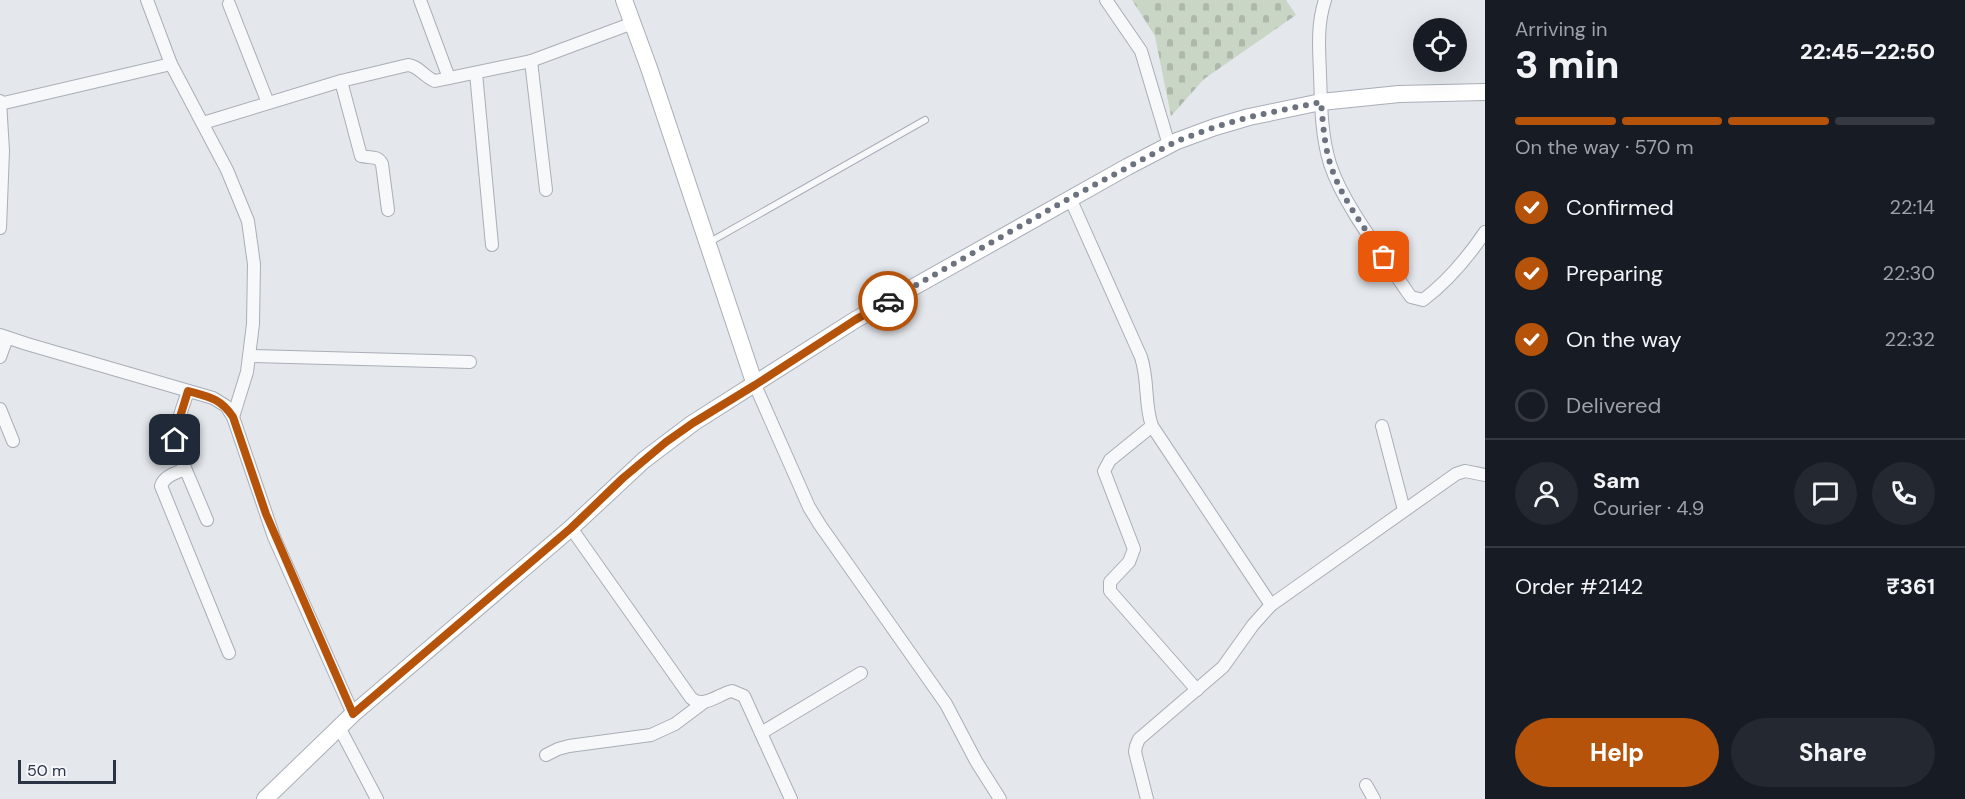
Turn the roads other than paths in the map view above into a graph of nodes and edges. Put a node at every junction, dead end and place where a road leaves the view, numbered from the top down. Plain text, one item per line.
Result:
1 (147, 0) edge
2 (420, 0) edge
3 (624, 0) edge
4 (1106, 0) edge
5 (1325, 0) edge
6 (229, 4) dead end
7 (633, 23) junction
8 (531, 61) junction
9 (171, 64) junction
10 (476, 73) junction
11 (448, 78) junction
12 (341, 81) junction
13 (1485, 92) edge
14 (1321, 102) junction
15 (0, 103) edge
16 (268, 103) junction
17 (926, 120) dead end
18 (203, 123) junction
19 (1169, 146) junction
20 (546, 190) dead end
21 (1070, 198) junction
22 (388, 210) dead end
23 (0, 228) edge
24 (1485, 232) edge
25 (708, 244) junction
26 (492, 245) dead end
27 (4, 336) edge
28 (249, 356) junction
29 (0, 357) edge
30 (470, 362) dead end
31 (755, 385) junction
32 (188, 391) junction
33 (0, 409) edge
34 (233, 417) junction
35 (1152, 426) junction
36 (1382, 426) dead end
37 (13, 441) dead end
38 (185, 470) junction
39 (1485, 475) edge
40 (1404, 510) junction
41 (207, 520) dead end
42 (571, 528) junction
43 (1271, 605) junction
44 (229, 653) dead end
45 (861, 673) dead end
46 (1197, 690) junction
47 (703, 703) junction
48 (353, 714) junction
49 (339, 727) junction
50 (761, 733) junction
51 (546, 756) dead end
52 (1366, 785) dead end
53 (265, 799) edge
54 (377, 799) edge
55 (791, 799) edge
56 (1000, 799) edge
57 (1147, 799) edge
58 (1374, 799) edge

1 - 9 street
2 - 11 street
3 - 7 street
4 - 19 street
5 - 14 street
6 - 16 street
7 - 8 street
7 - 25 street
8 - 10 street
8 - 20 street
9 - 15 street
9 - 18 street
10 - 11 street
10 - 26 street
11 - 12 street
12 - 16 street
12 - 22 street
13 - 14 street
14 - 19 street
14 - 24 street
15 - 23 street
16 - 18 street
17 - 25 lane
18 - 28 street
19 - 21 street
21 - 31 street
21 - 35 street
25 - 31 street
27 - 29 street
27 - 32 street
28 - 30 street
28 - 34 street
31 - 42 street
31 - 56 street
32 - 34 street
32 - 38 street
33 - 37 street
34 - 48 street
35 - 43 street
35 - 46 street
36 - 40 street
38 - 41 street
38 - 44 street
39 - 40 street
40 - 43 street
42 - 47 street
42 - 48 street
43 - 46 street
45 - 50 street
46 - 57 street
47 - 50 street
47 - 51 street
48 - 49 street
49 - 53 street
49 - 54 street
50 - 55 street
52 - 58 street

